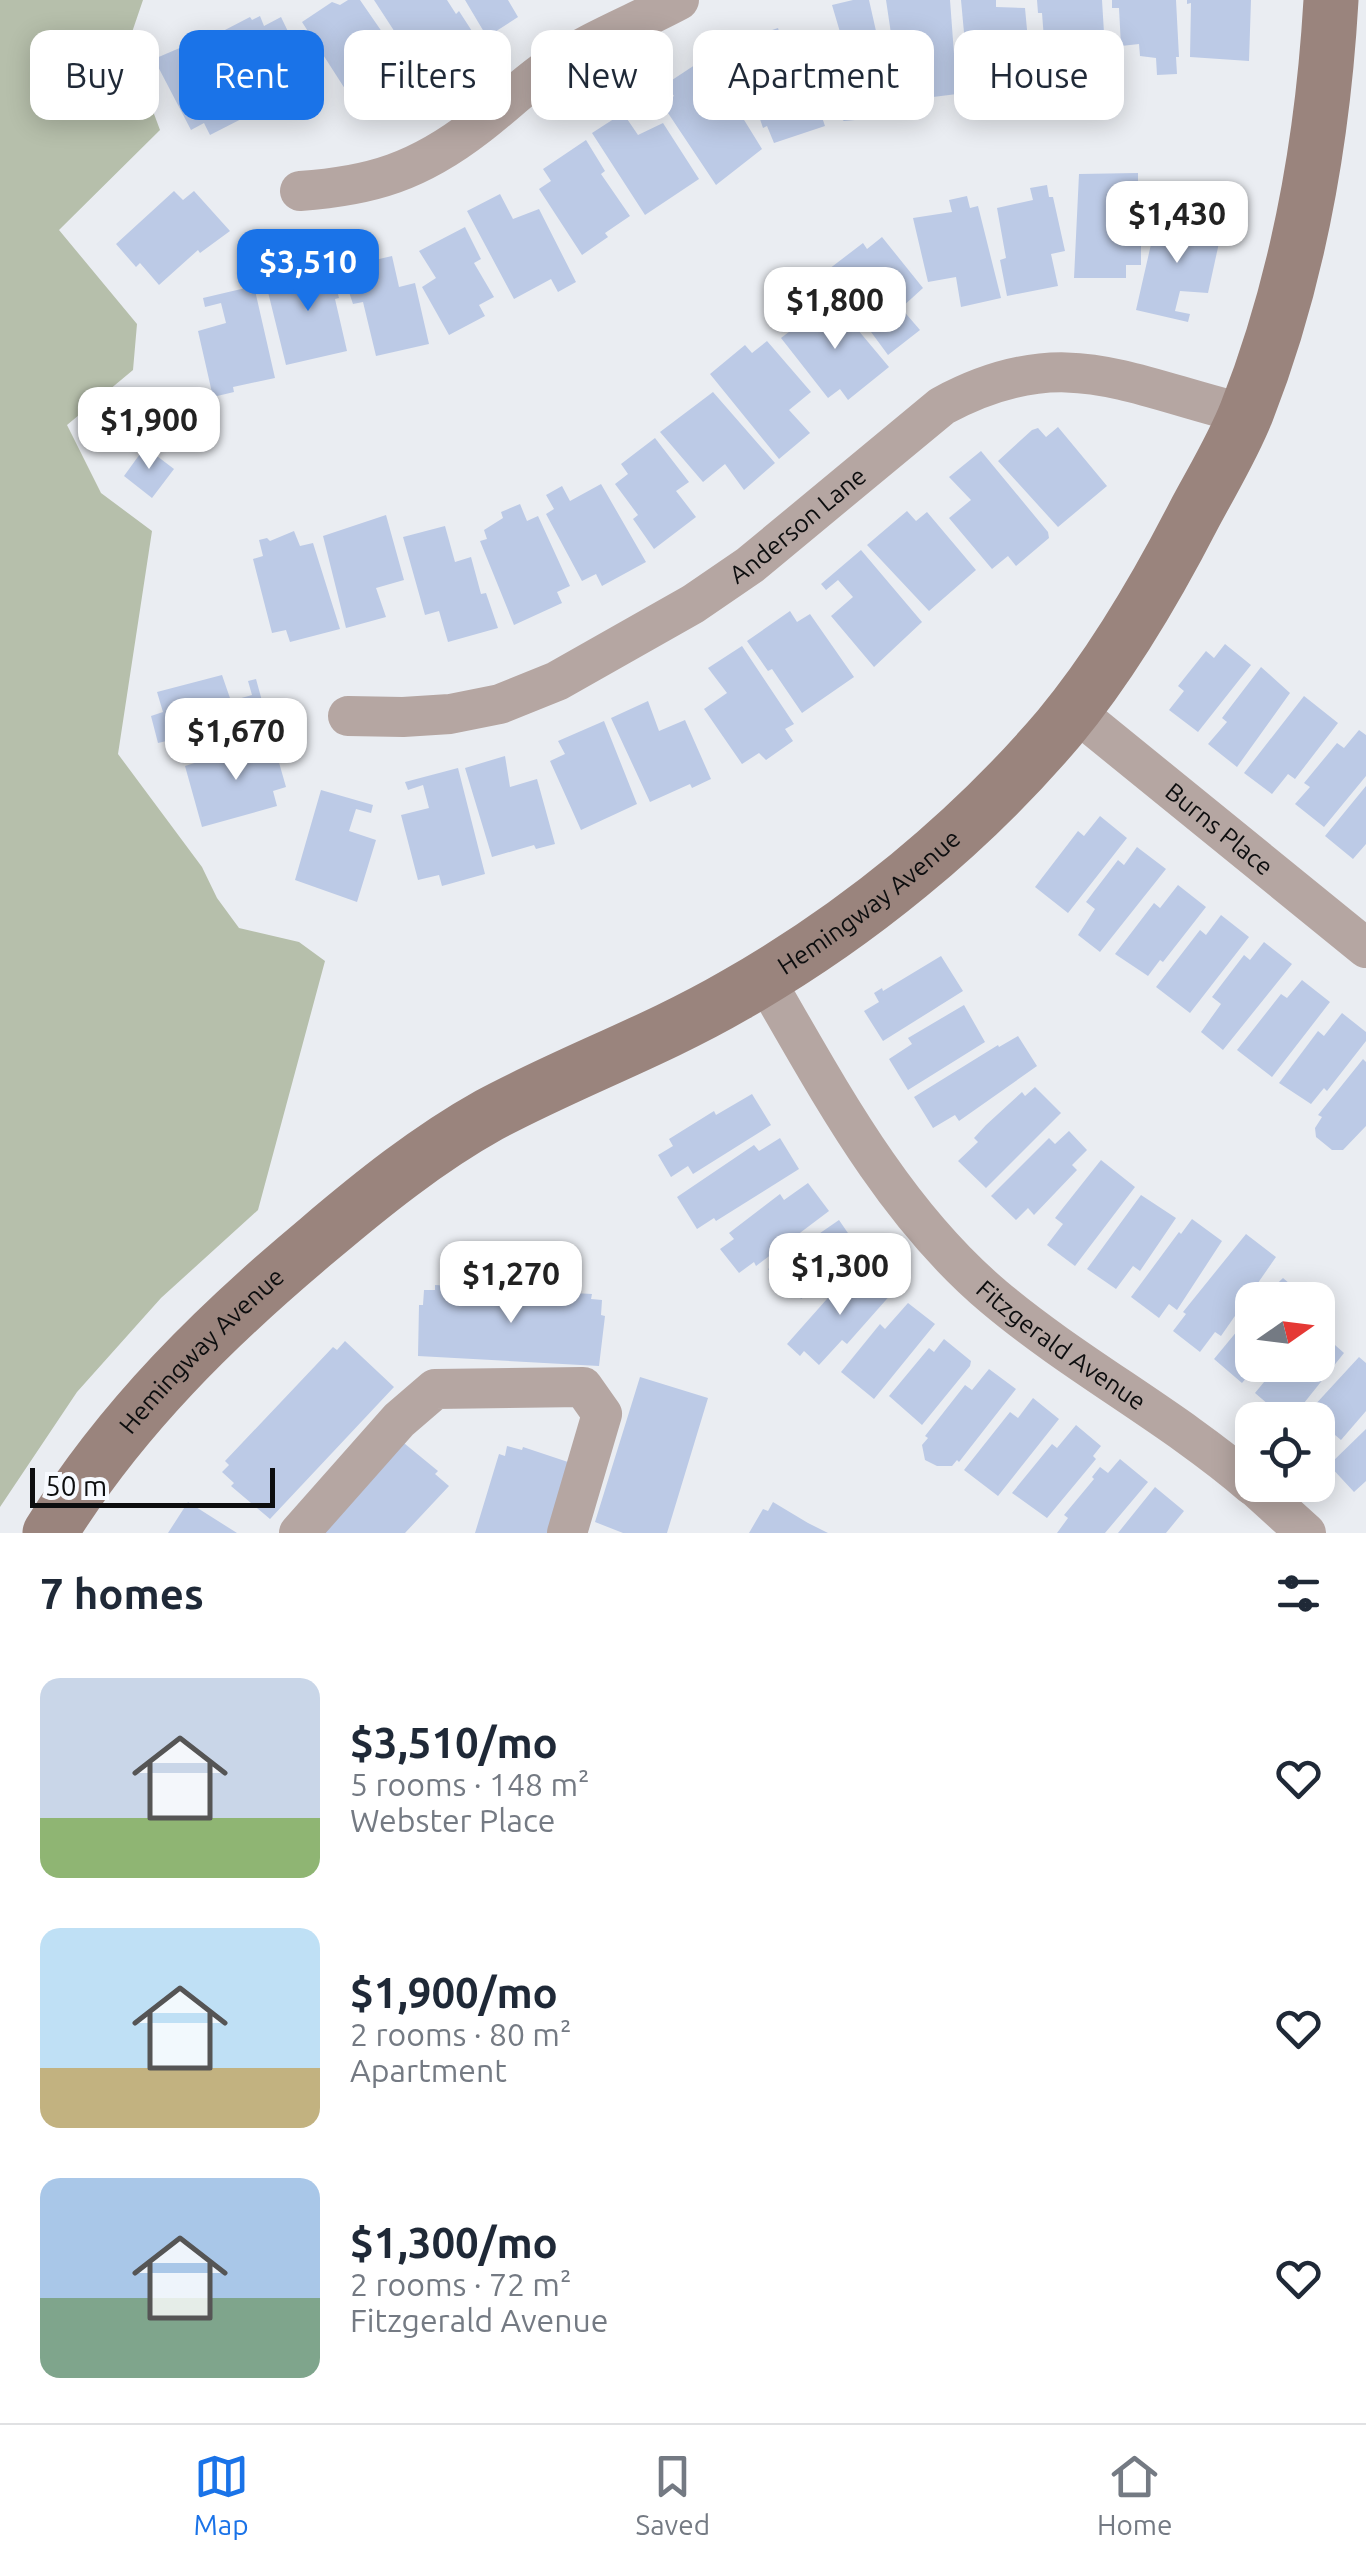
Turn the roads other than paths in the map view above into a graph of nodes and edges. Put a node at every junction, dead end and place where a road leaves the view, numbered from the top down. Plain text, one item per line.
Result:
1 (679, 0) edge
2 (1330, 0) edge
3 (300, 191) dead end
4 (1246, 414) junction
5 (1072, 709) junction
6 (348, 716) dead end
7 (1366, 948) edge
8 (764, 978) junction
9 (1235, 1472) edge
10 (1272, 1502) edge
11 (50, 1533) edge
12 (300, 1533) edge
13 (567, 1533) edge
14 (1306, 1533) edge

1 - 3 street
2 - 4 main road, Hemingway Avenue
4 - 5 main road, Hemingway Avenue
4 - 6 street, Anderson Lane
5 - 7 street, Burns Place
5 - 8 main road, Hemingway Avenue
8 - 9 street, Fitzgerald Avenue
8 - 11 main road, Hemingway Avenue
10 - 14 street, Fitzgerald Avenue
12 - 13 street

